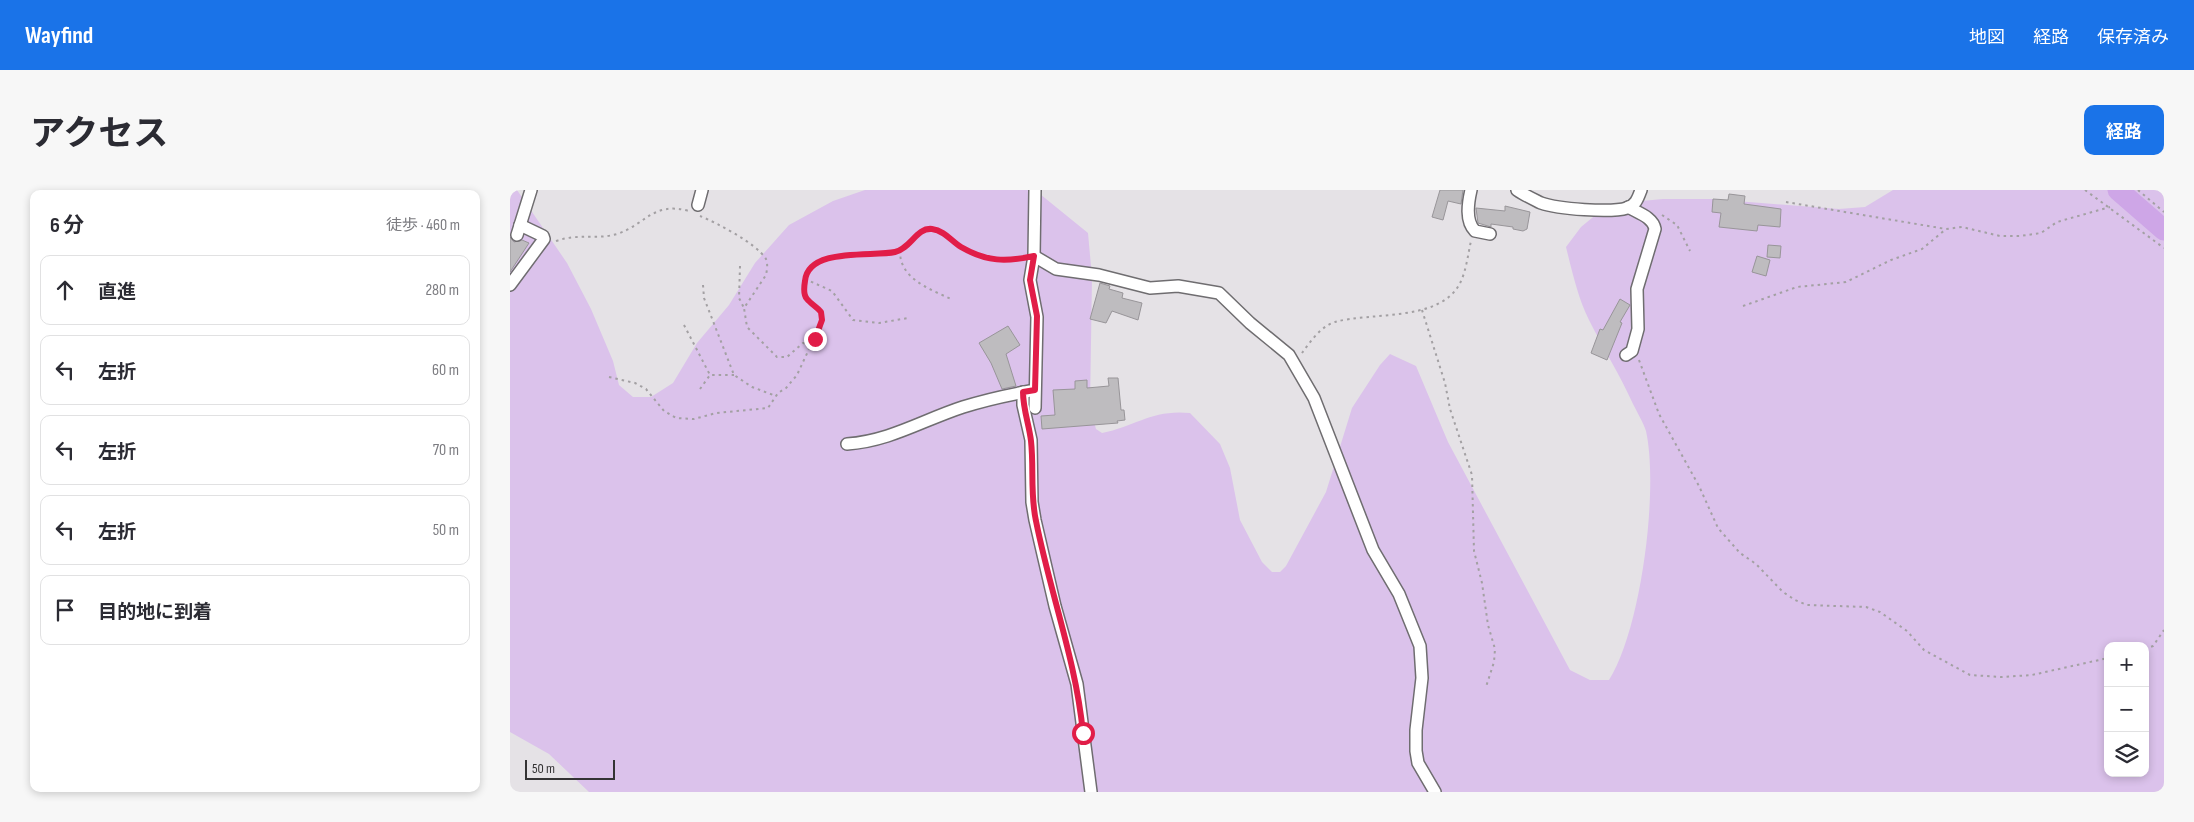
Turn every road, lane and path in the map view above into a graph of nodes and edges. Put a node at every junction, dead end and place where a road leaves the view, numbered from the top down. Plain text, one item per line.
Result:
1 (531, 190) edge
2 (702, 190) edge
3 (1035, 190) edge
4 (1471, 190) edge
5 (1517, 190) edge
6 (1641, 190) edge
7 (2085, 190) edge
8 (2138, 190) edge
9 (1786, 202) dead end
10 (698, 205) dead end
11 (2110, 207) junction
12 (1628, 208) junction
13 (1657, 212) dead end
14 (2164, 212) edge
15 (1946, 229) junction
16 (1473, 230) junction
17 (1490, 234) dead end
18 (549, 243) dead end
19 (2164, 248) edge
20 (900, 250) junction
21 (1690, 251) dead end
22 (1034, 256) junction
23 (740, 266) dead end
24 (805, 280) junction
25 (510, 285) edge
26 (702, 285) dead end
27 (953, 300) dead end
28 (1743, 306) dead end
29 (744, 308) junction
30 (1422, 310) junction
31 (908, 318) dead end
32 (684, 325) dead end
33 (811, 344) junction
34 (1629, 353) joint
35 (1295, 363) junction
36 (734, 374) junction
37 (710, 375) junction
38 (610, 377) dead end
39 (700, 390) dead end
40 (1029, 391) junction
41 (776, 396) junction
42 (1035, 408) dead end
43 (847, 444) dead end
44 (2164, 630) edge
45 (2149, 648) edge
46 (2104, 659) edge
47 (1486, 687) dead end
48 (1091, 792) edge
49 (1435, 792) edge

1 - 25 street
2 - 10 street
3 - 22 street
4 - 16 street
5 - 12 street
6 - 12 street
7 - 11 path
8 - 14 path
9 - 15 path
11 - 15 path
11 - 19 path
12 - 34 street
13 - 21 path
15 - 28 path
16 - 17 street
16 - 30 path
18 - 29 path
20 - 22 path
20 - 24 path
20 - 27 path
22 - 35 street
22 - 40 street
23 - 29 path
24 - 31 path
24 - 33 path
26 - 36 path
29 - 33 path
30 - 35 path
30 - 47 path
32 - 37 path
33 - 41 path
34 - 46 path
35 - 49 street
36 - 37 path
36 - 41 path
37 - 39 path
38 - 41 path
40 - 42 street
40 - 43 street
40 - 48 street
44 - 45 path

